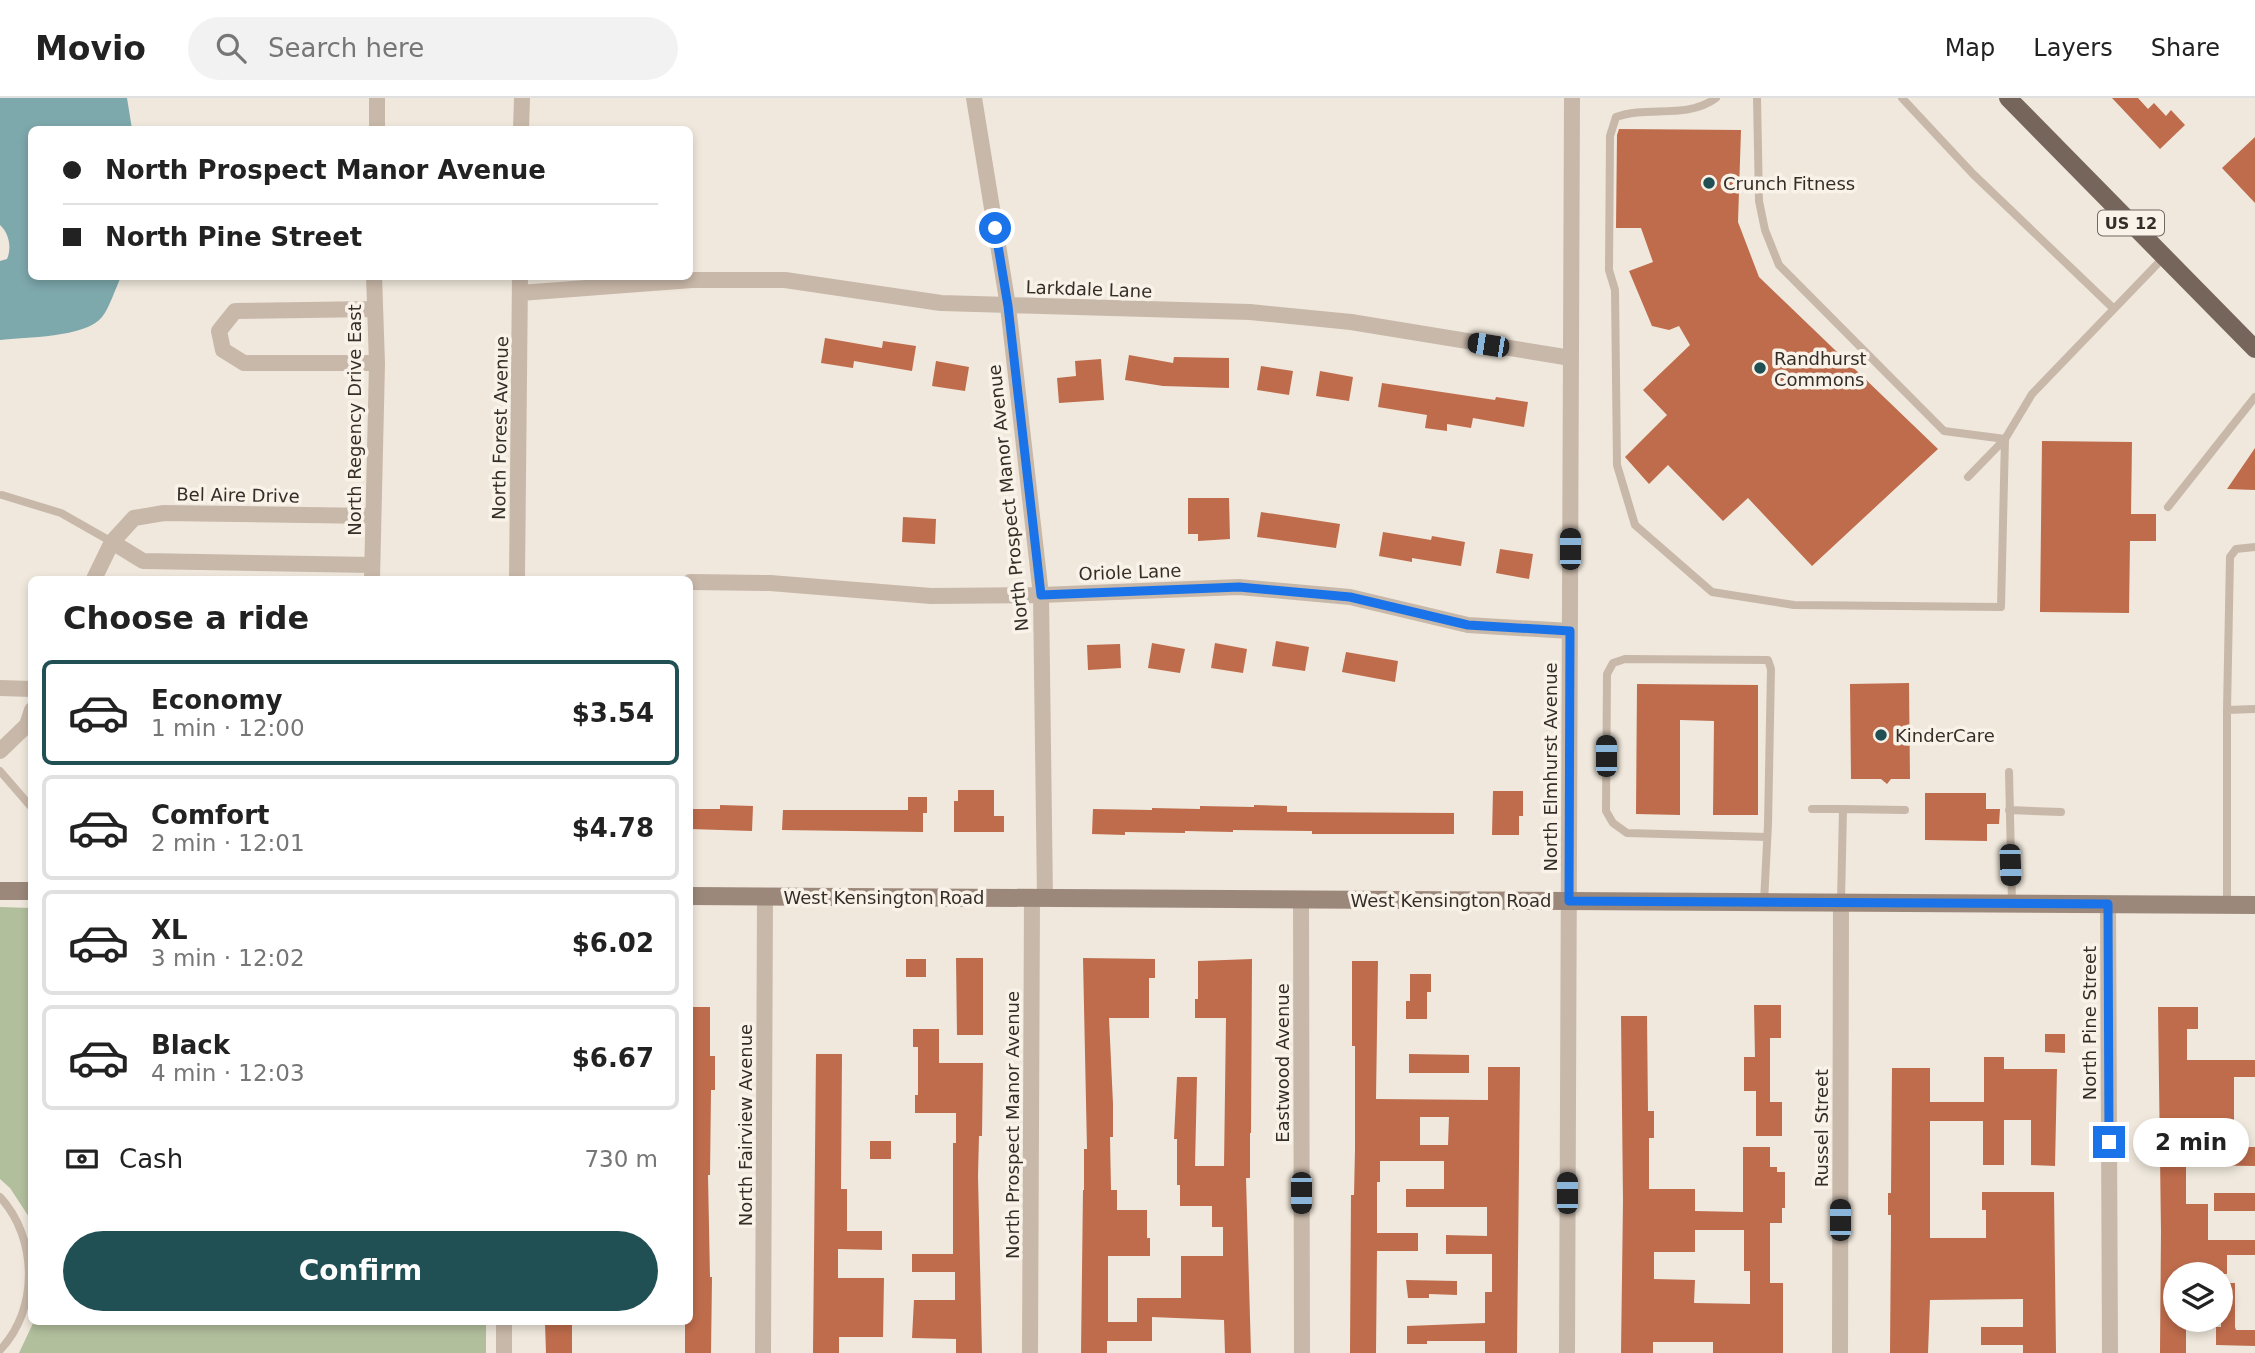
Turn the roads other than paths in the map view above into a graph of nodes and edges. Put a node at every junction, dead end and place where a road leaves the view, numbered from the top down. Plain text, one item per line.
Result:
1 (377, 98) edge
2 (522, 98) edge
3 (974, 98) edge
4 (1572, 98) edge
5 (1757, 98) edge
6 (1902, 98) edge
7 (2008, 98) edge
8 (1712, 99) edge
9 (377, 126) edge
10 (522, 126) edge
11 (2164, 257) junction
12 (374, 280) edge
13 (520, 285) edge
14 (1008, 306) junction
15 (374, 309) junction
16 (2114, 309) junction
17 (2255, 349) edge
18 (1571, 358) junction
19 (377, 363) junction
20 (2255, 397) edge
21 (2005, 439) junction
22 (1968, 477) dead end
23 (2, 495) dead end
24 (2168, 507) dead end
25 (373, 516) junction
26 (113, 542) junction
27 (2255, 547) edge
28 (372, 572) edge
29 (96, 576) edge
30 (517, 576) edge
31 (693, 582) edge
32 (1041, 595) junction
33 (1570, 631) junction
34 (0, 688) edge
35 (28, 689) edge
36 (2255, 709) edge
37 (2227, 710) junction
38 (28, 722) edge
39 (0, 751) edge
40 (0, 771) edge
41 (2009, 772) dead end
42 (28, 803) edge
43 (1812, 809) dead end
44 (1843, 809) junction
45 (1905, 810) dead end
46 (2009, 810) junction
47 (2061, 812) dead end
48 (1767, 837) junction
49 (0, 891) edge
50 (28, 891) edge
51 (693, 896) edge
52 (765, 896) junction
53 (1039, 898) junction
54 (1301, 899) junction
55 (1569, 901) junction
56 (1765, 902) junction
57 (1842, 902) junction
58 (2012, 903) junction
59 (2108, 904) junction
60 (2228, 905) junction
61 (2255, 905) edge
62 (0, 1198) edge
63 (28, 1264) edge
64 (28, 1286) edge
65 (504, 1325) edge
66 (0, 1350) edge
67 (504, 1353) edge
68 (763, 1353) edge
69 (1031, 1353) edge
70 (1301, 1353) edge
71 (1567, 1353) edge
72 (1840, 1353) edge
73 (2110, 1353) edge

1 - 9 street
2 - 10 street
3 - 14 street, North Prospect Manor Avenue
4 - 18 street, North Elmhurst Avenue
5 - 21 lane
6 - 16 lane
7 - 11 main road, US 12
8 - 21 lane
11 - 16 lane
11 - 17 main road, US 12
12 - 15 street, North Regency Drive East
13 - 14 street, Larkdale Lane
13 - 30 street, North Forest Avenue
14 - 18 street, Larkdale Lane
14 - 32 street, North Prospect Manor Avenue
15 - 19 street, North Regency Drive East
15 - 19 street
16 - 21 lane
18 - 33 street, North Elmhurst Avenue
19 - 25 street, North Regency Drive East
20 - 24 lane
21 - 22 lane
23 - 26 lane
25 - 26 street, Bel Aire Drive
25 - 28 street, North Regency Drive East
26 - 28 street
26 - 29 street, Bel Aire Drive
27 - 37 lane
31 - 32 street, Oriole Lane
32 - 33 street, Oriole Lane
32 - 53 street, North Prospect Manor Avenue
33 - 55 street, North Elmhurst Avenue
34 - 35 street
36 - 37 lane
37 - 60 lane
38 - 39 street
40 - 42 lane
41 - 46 lane
43 - 44 lane
44 - 45 lane
44 - 57 lane
46 - 47 lane
46 - 58 lane
48 - 48 lane
48 - 56 lane
49 - 50 main road
51 - 52 main road, West Kensington Road
52 - 53 main road, West Kensington Road
52 - 68 street, North Fairview Avenue
53 - 54 main road, West Kensington Road
53 - 69 street, North Prospect Manor Avenue
54 - 55 main road, West Kensington Road
54 - 70 street, Eastwood Avenue
55 - 56 main road, West Kensington Road
55 - 71 street, North Elmhurst Avenue
56 - 57 main road, West Kensington Road
57 - 58 main road, West Kensington Road
57 - 72 street, Russel Street
58 - 59 main road, West Kensington Road
59 - 60 main road, West Kensington Road
59 - 73 street, North Pine Street
60 - 61 main road, West Kensington Road
62 - 63 lane
64 - 66 lane
65 - 67 street

